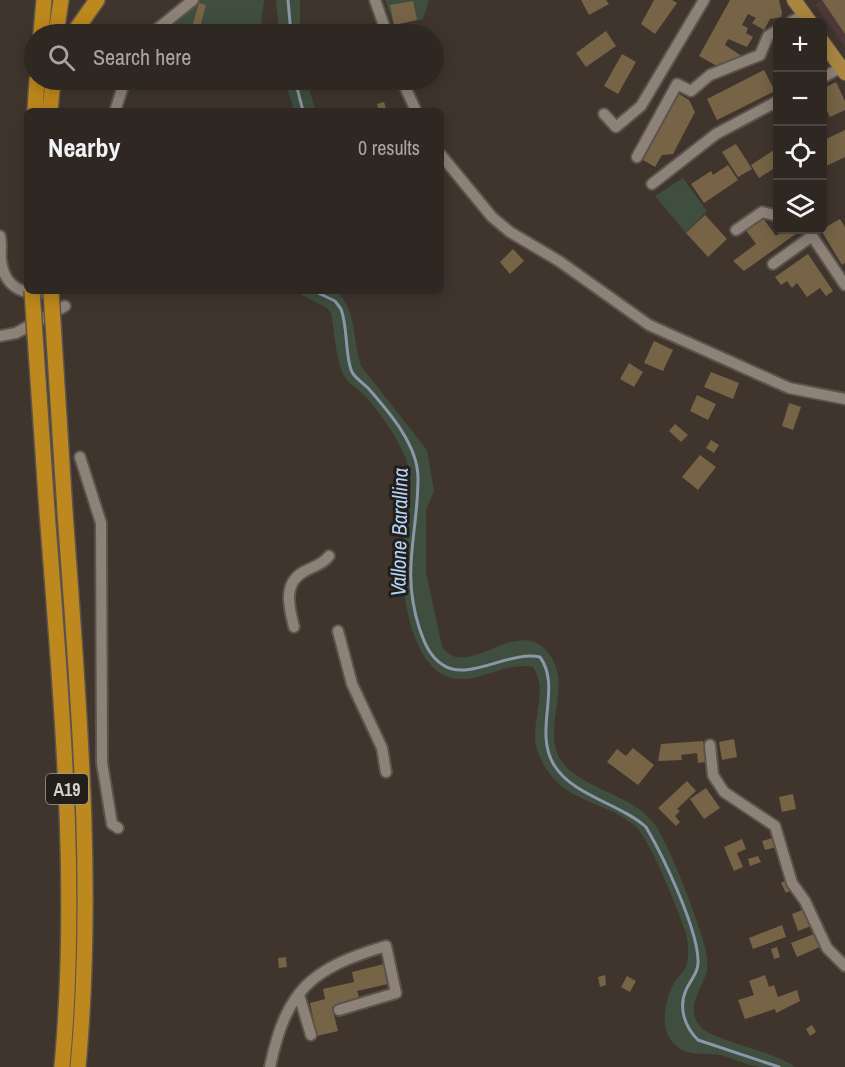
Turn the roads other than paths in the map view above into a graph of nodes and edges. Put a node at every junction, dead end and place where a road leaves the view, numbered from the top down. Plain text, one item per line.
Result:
1 (37, 0) edge
2 (45, 0) edge
3 (61, 0) edge
4 (97, 0) edge
5 (193, 0) edge
6 (375, 0) edge
7 (704, 0) edge
8 (38, 24) edge
9 (41, 24) edge
10 (57, 24) edge
11 (80, 24) edge
12 (163, 24) edge
13 (383, 24) edge
14 (773, 33) edge
15 (827, 47) edge
16 (844, 69) edge
17 (827, 76) edge
18 (36, 90) edge
19 (52, 90) edge
20 (61, 90) edge
21 (122, 90) edge
22 (407, 90) edge
23 (773, 103) edge
24 (35, 108) edge
25 (50, 108) edge
26 (60, 108) edge
27 (116, 108) edge
28 (415, 108) edge
29 (604, 114) dead end
30 (637, 157) dead end
31 (444, 159) edge
32 (652, 184) dead end
33 (773, 215) edge
34 (736, 230) dead end
35 (809, 234) edge
36 (811, 234) edge
37 (0, 236) edge
38 (773, 264) dead end
39 (845, 285) edge
40 (24, 292) edge
41 (32, 294) edge
42 (51, 294) edge
43 (66, 306) dead end
44 (0, 336) edge
45 (845, 399) edge
46 (80, 457) dead end
47 (329, 556) dead end
48 (294, 627) dead end
49 (338, 631) dead end
50 (710, 745) dead end
51 (386, 772) dead end
52 (118, 828) dead end
53 (845, 966) edge
54 (298, 994) junction
55 (339, 1010) dead end
56 (311, 1035) dead end
57 (62, 1067) edge
58 (78, 1067) edge
59 (270, 1067) edge

1 - 8 highway
2 - 9 highway
3 - 10 highway
4 - 11 highway
5 - 12 street
6 - 13 street
7 - 29 street
14 - 30 street
15 - 16 main road
16 - 17 street
18 - 24 highway
19 - 25 highway
20 - 26 highway
21 - 27 street
22 - 28 street
23 - 32 street
31 - 45 street
33 - 34 street
35 - 38 street
36 - 39 street
37 - 40 street
41 - 57 highway, A19, bridge
42 - 58 highway, A19, bridge
43 - 44 street
46 - 52 street
47 - 48 street
49 - 51 street
50 - 53 street
54 - 55 street
54 - 56 street
54 - 59 street

